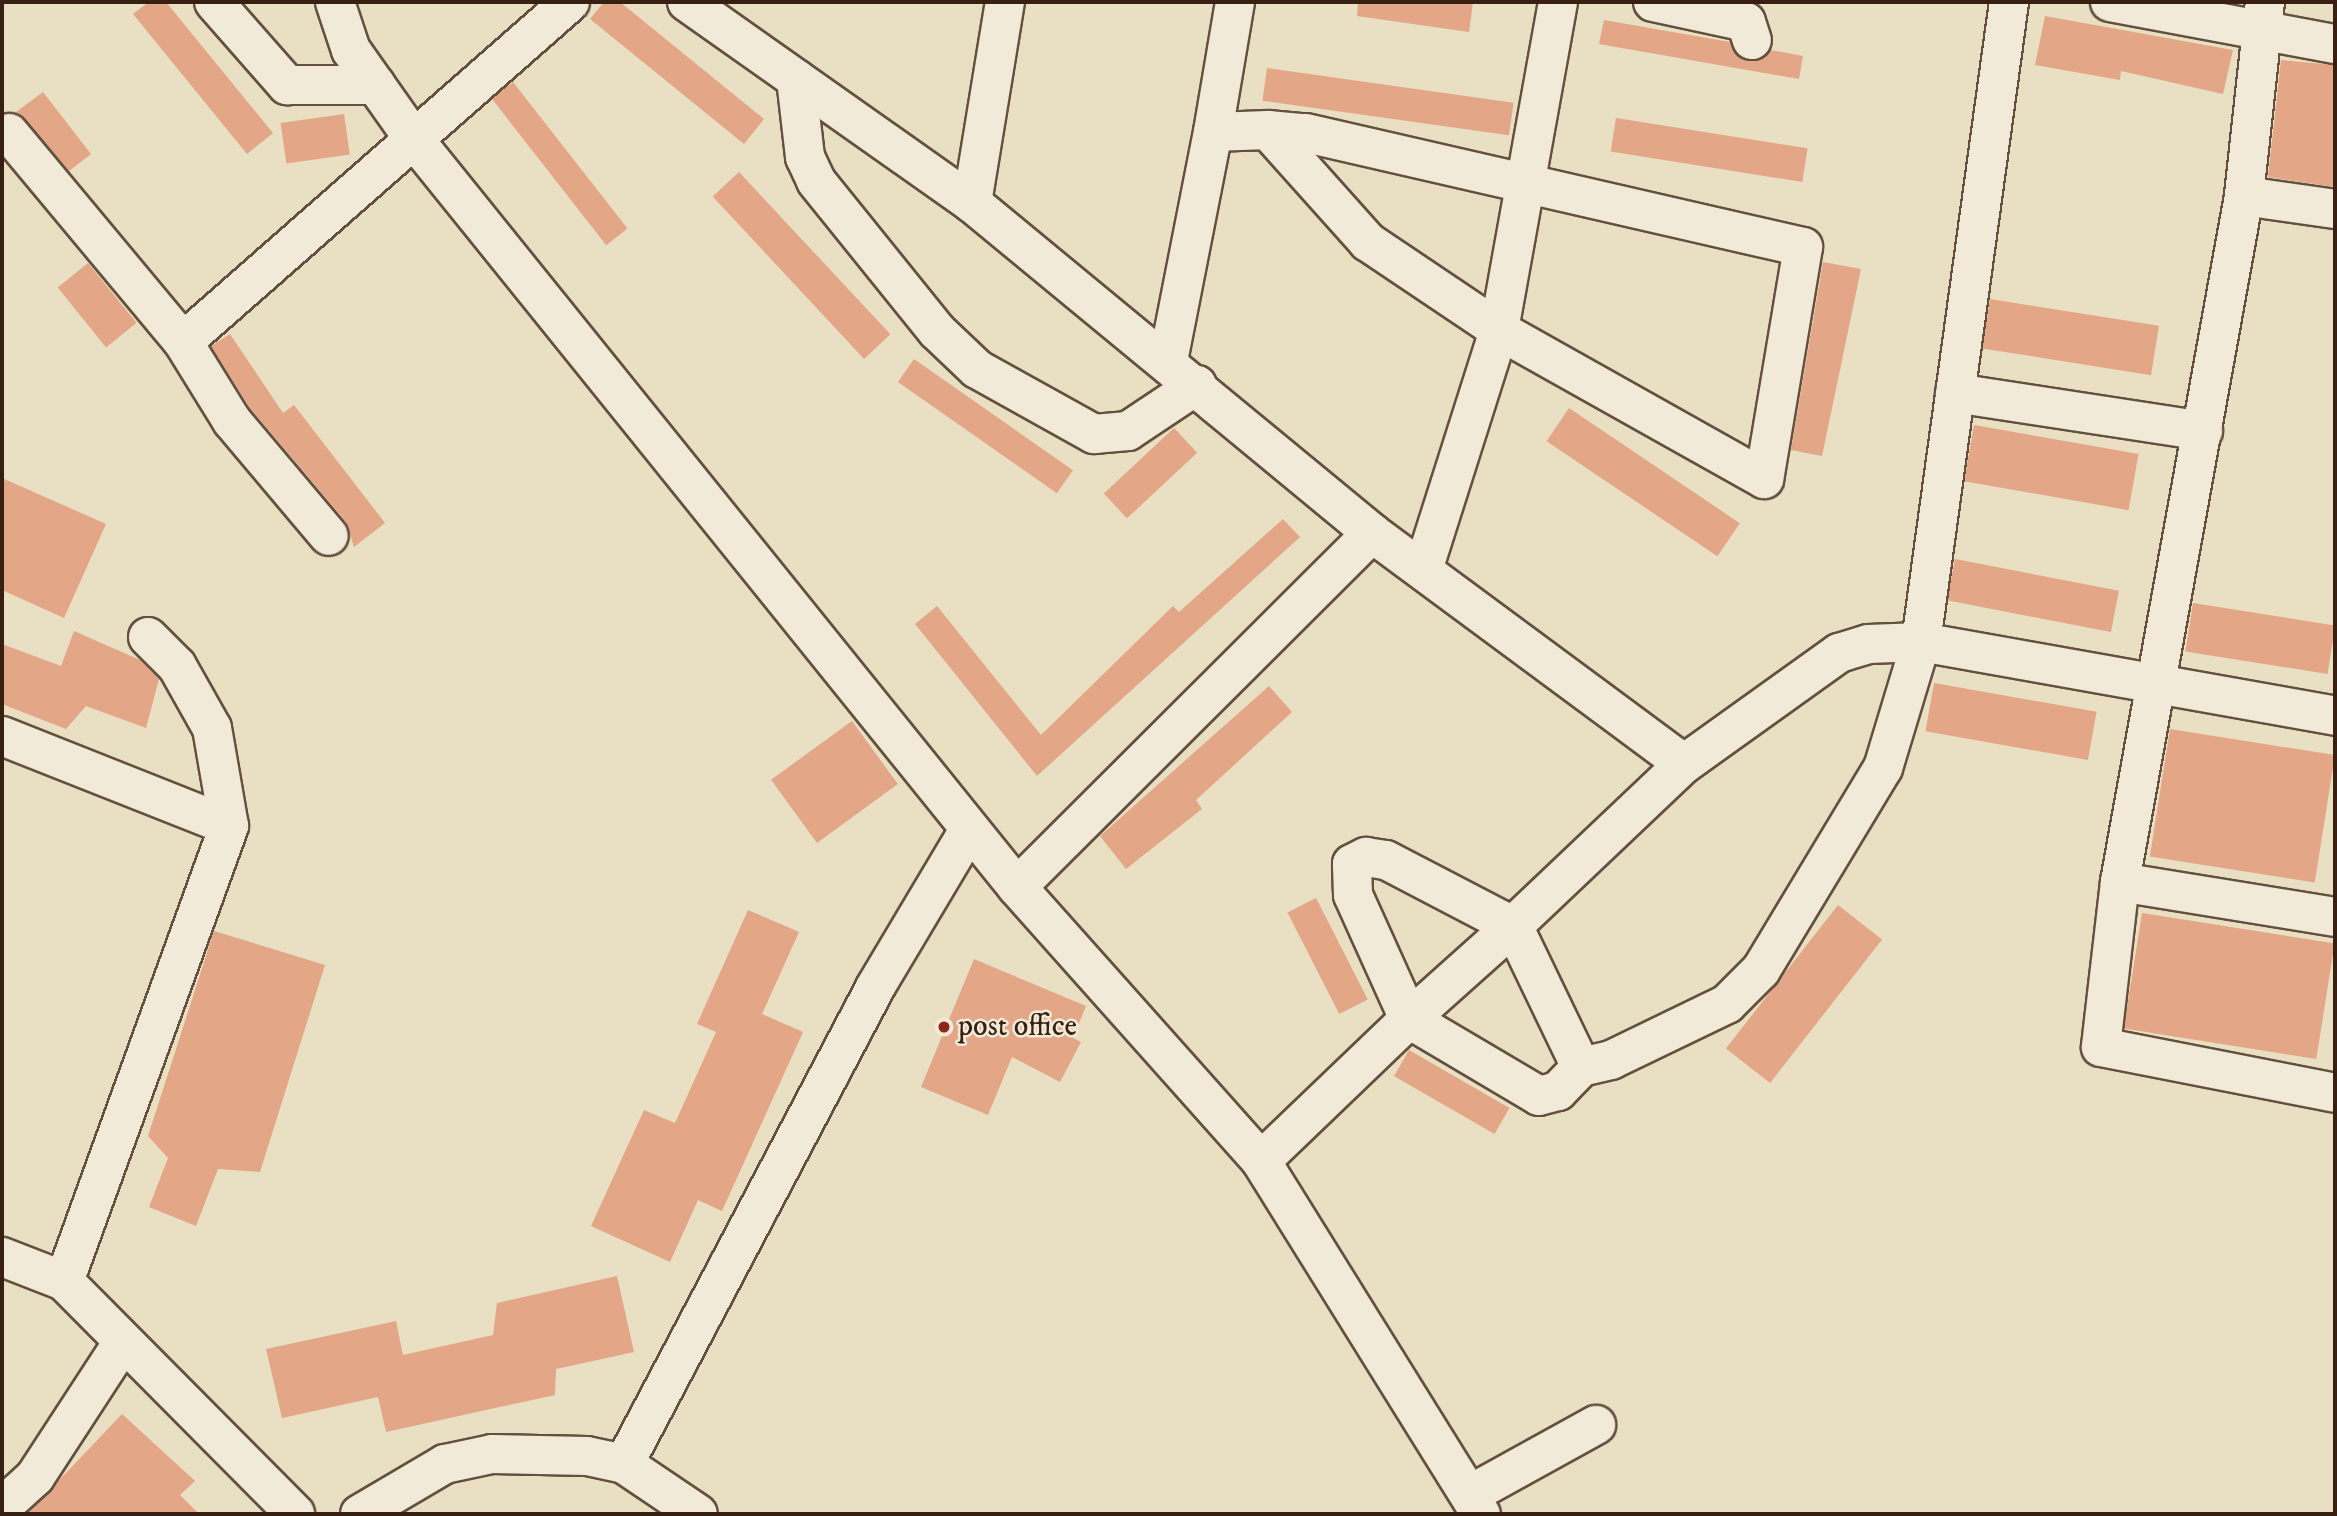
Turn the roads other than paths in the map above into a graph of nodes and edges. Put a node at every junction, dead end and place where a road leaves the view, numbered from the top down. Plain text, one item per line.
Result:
1 (214, 2) edge
2 (335, 2) edge
3 (570, 2) edge
4 (687, 2) edge
5 (1005, 2) edge
6 (1235, 2) edge
7 (1558, 2) edge
8 (1653, 2) edge
9 (2009, 2) edge
10 (2110, 2) edge
11 (2265, 18) edge
12 (1752, 40) dead end
13 (2335, 44) edge
14 (796, 79) junction
15 (376, 85) junction
16 (1268, 130) junction
17 (1213, 132) junction
18 (9, 133) dead end
19 (413, 138) junction
20 (1523, 180) junction
21 (2244, 197) junction
22 (972, 203) junction
23 (2335, 209) edge
24 (1499, 330) junction
25 (183, 342) junction
26 (1168, 361) junction
27 (1197, 385) junction
28 (1955, 393) junction
29 (2203, 430) junction
30 (1371, 533) junction
31 (329, 536) dead end
32 (1424, 567) junction
33 (148, 637) dead end
34 (1921, 642) junction
35 (2158, 684) junction
36 (2335, 716) edge
37 (2, 736) edge
38 (1684, 764) junction
39 (229, 826) junction
40 (969, 830) junction
41 (2120, 882) junction
42 (1017, 887) junction
43 (2335, 917) edge
44 (1513, 926) junction
45 (1409, 1019) junction
46 (1581, 1067) junction
47 (2335, 1093) edge
48 (1261, 1161) junction
49 (2, 1257) edge
50 (64, 1281) junction
51 (121, 1345) junction
52 (1597, 1425) dead end
53 (624, 1464) junction
54 (1476, 1504) edge
55 (2, 1507) edge
56 (295, 1514) edge
57 (360, 1514) edge
58 (698, 1514) edge

1 - 15 lane
2 - 15 lane
3 - 19 lane
4 - 14 lane
5 - 22 lane
6 - 17 lane
7 - 20 lane
8 - 12 lane
9 - 28 lane
10 - 11 lane
11 - 13 lane
11 - 21 lane
14 - 22 lane
14 - 27 lane
15 - 19 lane
16 - 17 lane
16 - 20 lane
16 - 24 lane
17 - 26 lane
18 - 25 lane
19 - 25 lane
19 - 40 lane
20 - 24 lane
20 - 24 lane
21 - 23 lane
21 - 29 lane
22 - 26 lane
24 - 32 lane
25 - 31 lane
26 - 27 lane
27 - 30 lane
28 - 29 lane
28 - 34 lane
29 - 35 lane
30 - 32 lane
30 - 42 lane
32 - 38 lane
33 - 39 lane
34 - 35 lane
34 - 38 lane
34 - 46 lane
35 - 36 lane
35 - 41 lane
37 - 39 lane
38 - 44 lane
39 - 50 lane
40 - 42 lane
40 - 53 lane
41 - 43 lane
41 - 47 lane
42 - 48 lane
44 - 45 lane
44 - 45 lane
44 - 46 lane
45 - 46 lane
45 - 48 lane
48 - 54 lane
49 - 50 lane
50 - 51 lane
51 - 55 lane
51 - 56 lane
52 - 54 lane
53 - 57 lane
53 - 58 lane

